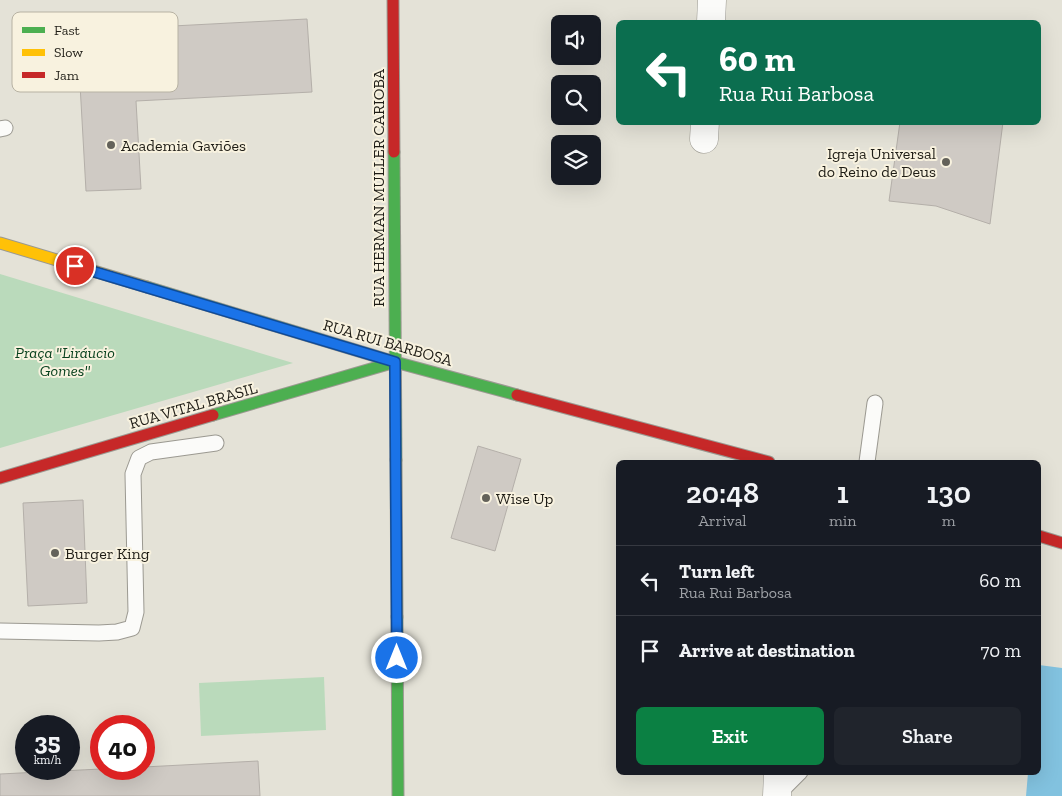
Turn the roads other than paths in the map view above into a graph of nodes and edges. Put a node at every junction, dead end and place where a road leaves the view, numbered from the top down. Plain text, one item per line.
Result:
1 (393, 0) edge
2 (712, 0) edge
3 (711, 20) edge
4 (0, 243) edge
5 (395, 362) junction
6 (875, 403) dead end
7 (216, 442) dead end
8 (762, 460) edge
9 (867, 460) edge
10 (0, 478) edge
11 (1041, 537) edge
12 (1062, 543) edge
13 (0, 630) edge
14 (778, 775) edge
15 (797, 775) edge
16 (398, 796) edge
17 (777, 796) edge

1 - 5 street, RUA HERMAN MULLER CARIOBA
2 - 3 street
4 - 5 street, RUA RUI BARBOSA
5 - 8 street, RUA RUI BARBOSA
5 - 10 street, RUA VITAL BRASIL
5 - 16 street, RUA HERMAN MULLER CARIOBA
6 - 9 lane
7 - 13 lane
11 - 12 street
14 - 17 street
15 - 17 lane

